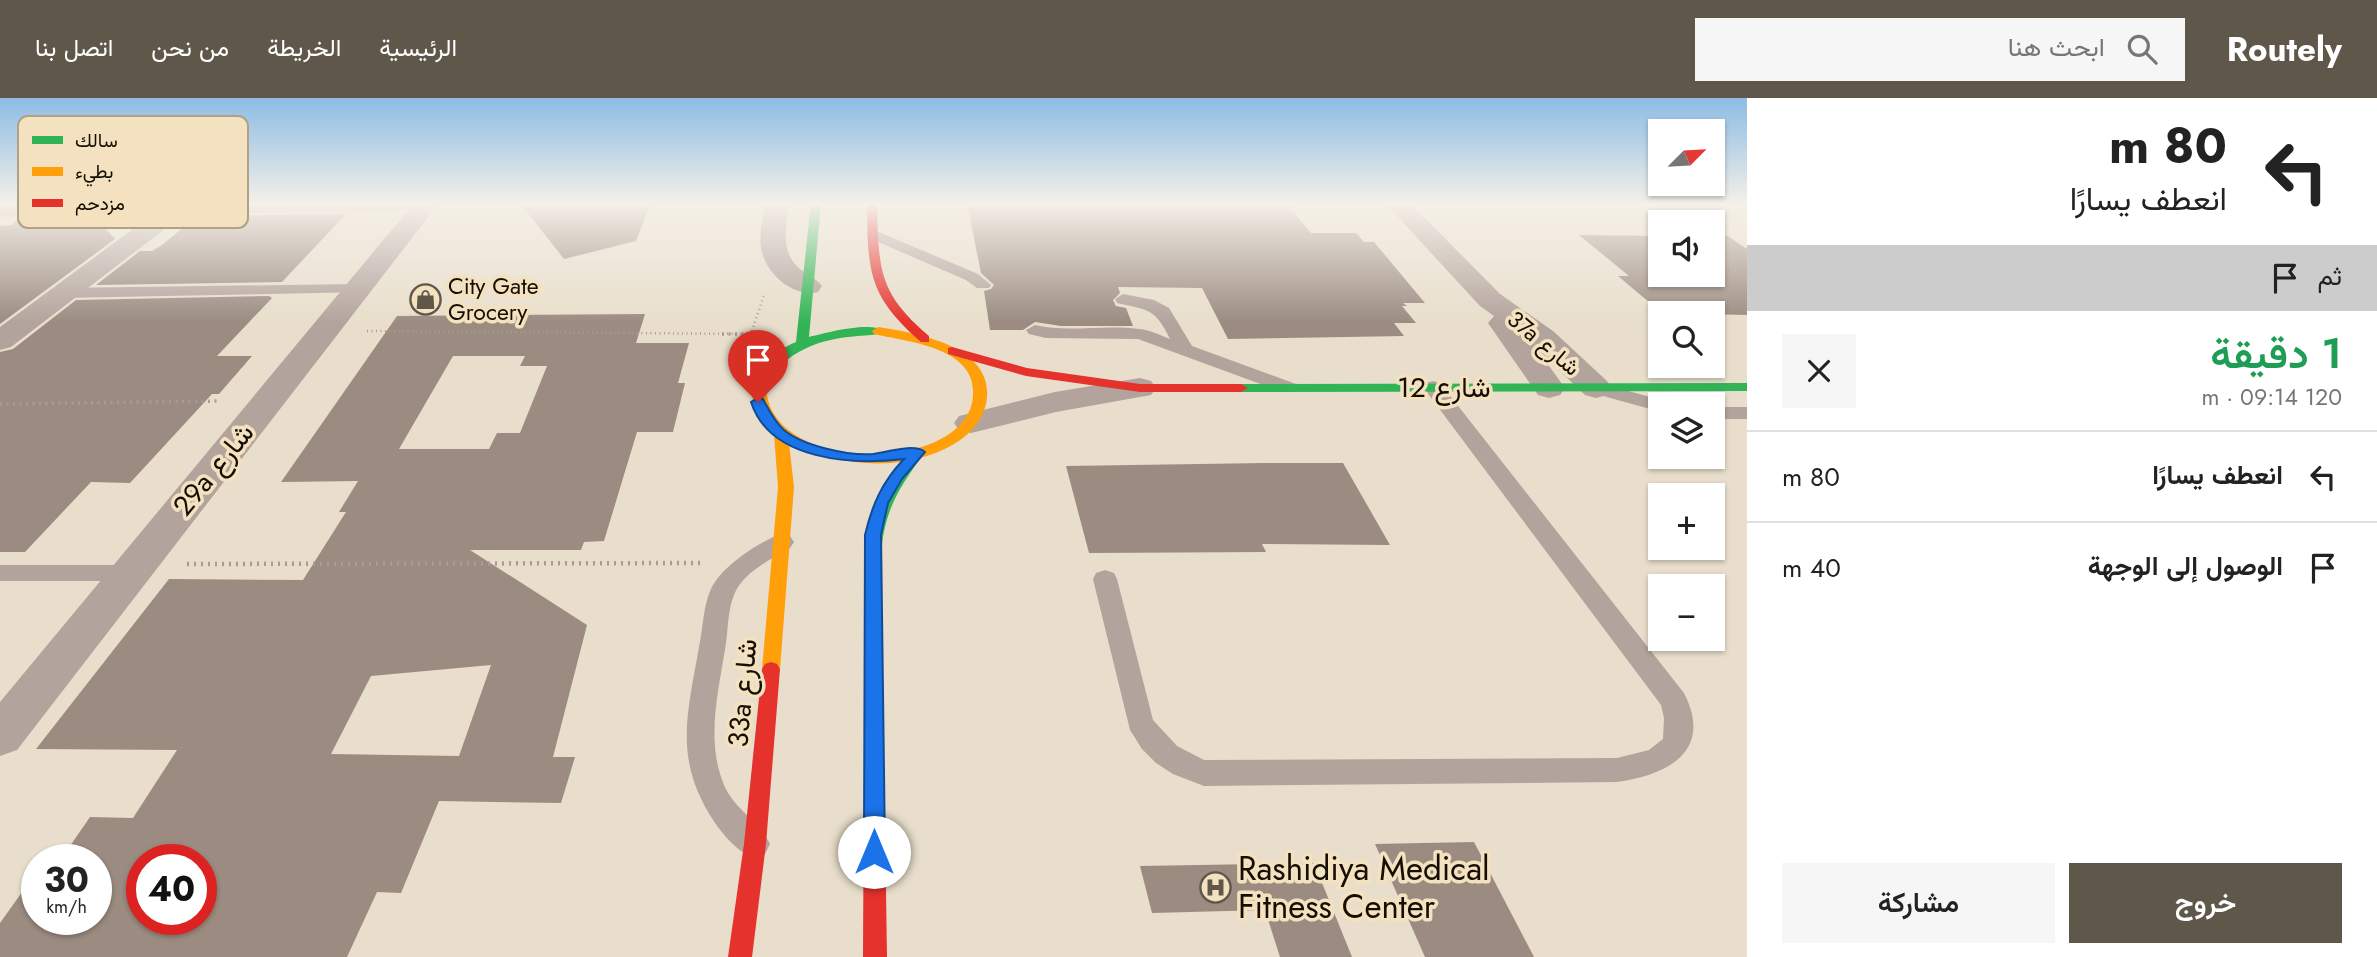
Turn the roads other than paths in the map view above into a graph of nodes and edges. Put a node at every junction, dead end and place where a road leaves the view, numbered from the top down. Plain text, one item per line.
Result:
1 (130, 243) edge
2 (394, 243) edge
3 (771, 243) edge
4 (812, 243) edge
5 (874, 243) edge
6 (893, 243) edge
7 (1435, 243) edge
8 (983, 285) dead end
9 (808, 286) junction
10 (357, 289) junction
11 (61, 293) junction
12 (1123, 299) dead end
13 (1490, 300) junction
14 (1035, 330) dead end
15 (925, 340) junction
16 (0, 341) edge
17 (802, 344) junction
18 (1184, 349) junction
19 (951, 351) junction
20 (1433, 387) junction
21 (1747, 387) edge
22 (1140, 388) junction
23 (1289, 388) junction
24 (1549, 388) junction
25 (1597, 388) junction
26 (1648, 402) edge
27 (1725, 414) edge
28 (1745, 415) edge
29 (971, 423) junction
30 (780, 434) junction
31 (918, 452) junction
32 (782, 542) junction
33 (133, 569) junction
34 (0, 573) edge
35 (1105, 579) dead end
36 (0, 736) edge
37 (755, 844) junction
38 (740, 957) edge
39 (875, 957) edge

1 - 11 street
2 - 10 street, 29a شارع
3 - 9 street
4 - 9 street
5 - 15 street
6 - 8 lane
7 - 13 street, 37a شارع
9 - 17 street
10 - 11 lane
10 - 33 street, 29a شارع
11 - 16 street
12 - 18 lane
13 - 24 street, 37a شارع
13 - 25 street, 37a شارع
14 - 18 lane
15 - 17 street
15 - 19 street
17 - 30 street
18 - 23 lane
19 - 22 street, شارع 12
19 - 29 street
20 - 23 street, شارع 12
20 - 24 street, شارع 12
20 - 35 lane
21 - 25 street, شارع 12
22 - 23 street, شارع 12
22 - 29 street, شارع 12
24 - 25 street, شارع 12
25 - 26 lane
27 - 28 lane
29 - 31 street
30 - 31 street
30 - 32 street, 33a شارع
31 - 39 street
32 - 37 street, 33a شارع
32 - 37 lane
33 - 34 lane
33 - 36 street, 29a شارع
37 - 38 street, 33a شارع

